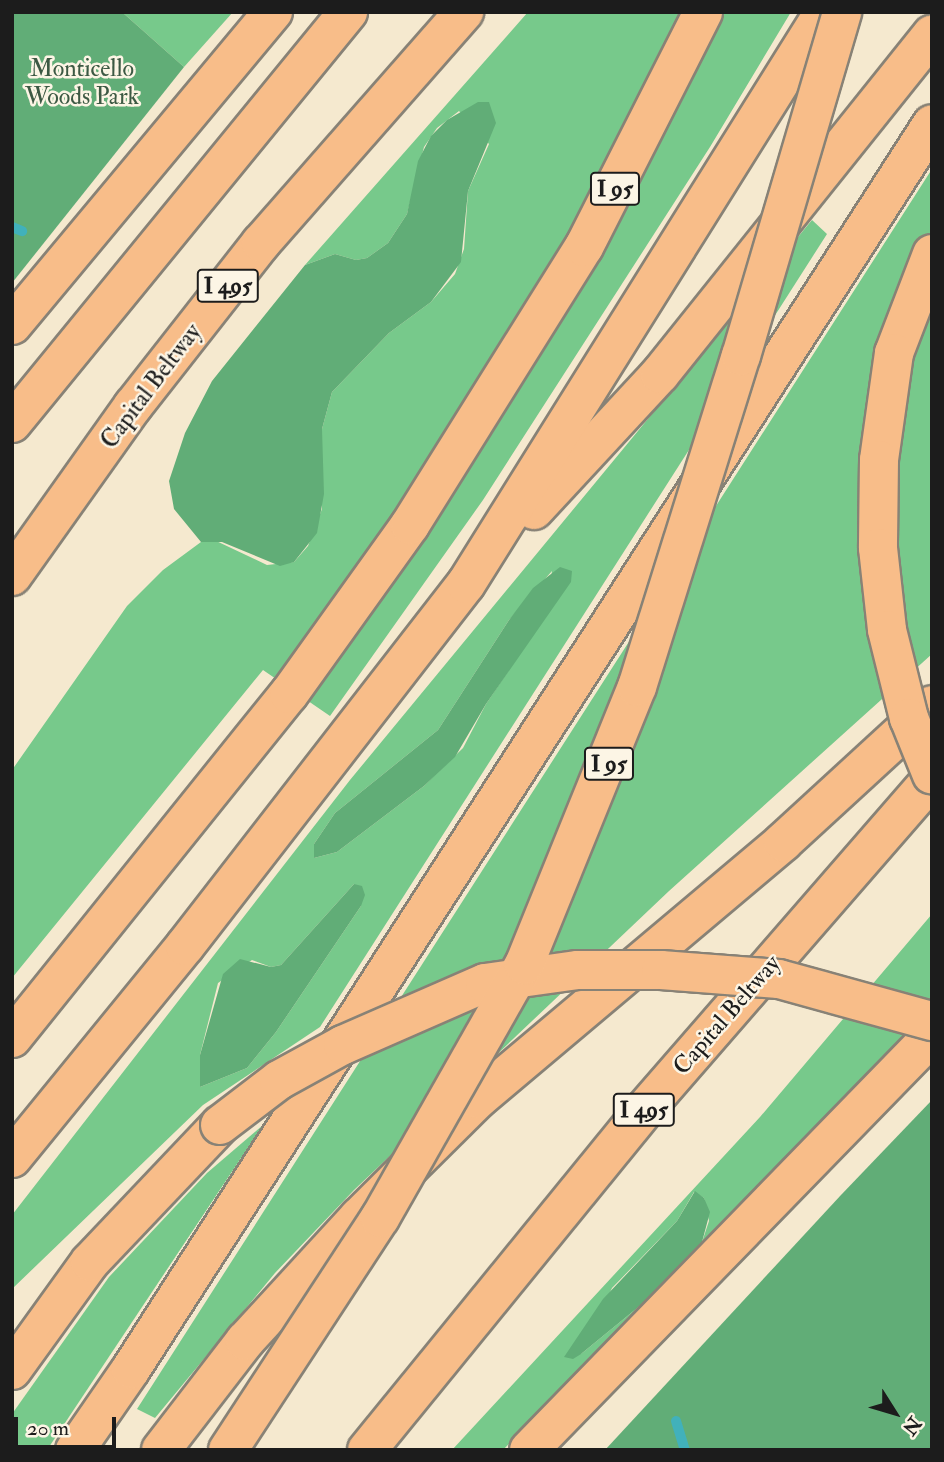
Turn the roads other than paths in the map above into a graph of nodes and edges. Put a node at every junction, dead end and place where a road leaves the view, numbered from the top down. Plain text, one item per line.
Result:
1 (273, 12) edge
2 (348, 12) edge
3 (464, 12) edge
4 (703, 12) edge
5 (824, 12) edge
6 (842, 12) edge
7 (932, 35) edge
8 (932, 124) edge
9 (932, 254) edge
10 (12, 325) edge
11 (12, 423) edge
12 (12, 576) edge
13 (466, 584) junction
14 (932, 705) edge
15 (932, 777) edge
16 (932, 1021) edge
17 (932, 1036) edge
18 (12, 1038) edge
19 (220, 1125) junction
20 (12, 1158) edge
21 (12, 1327) edge
22 (12, 1370) edge
23 (75, 1450) edge
24 (161, 1450) edge
25 (228, 1450) edge
26 (367, 1450) edge
27 (529, 1450) edge

1 - 10 highway
2 - 11 highway
3 - 12 highway, Capital Beltway / I 495
4 - 18 highway, I 95
5 - 13 highway
6 - 25 highway, I 95, bridge
7 - 13 highway
8 - 23 highway
9 - 15 highway, bridge
13 - 20 highway
14 - 24 highway
15 - 26 highway, Capital Beltway / I 495
16 - 19 highway, bridge
17 - 27 highway
19 - 21 highway
19 - 22 highway

